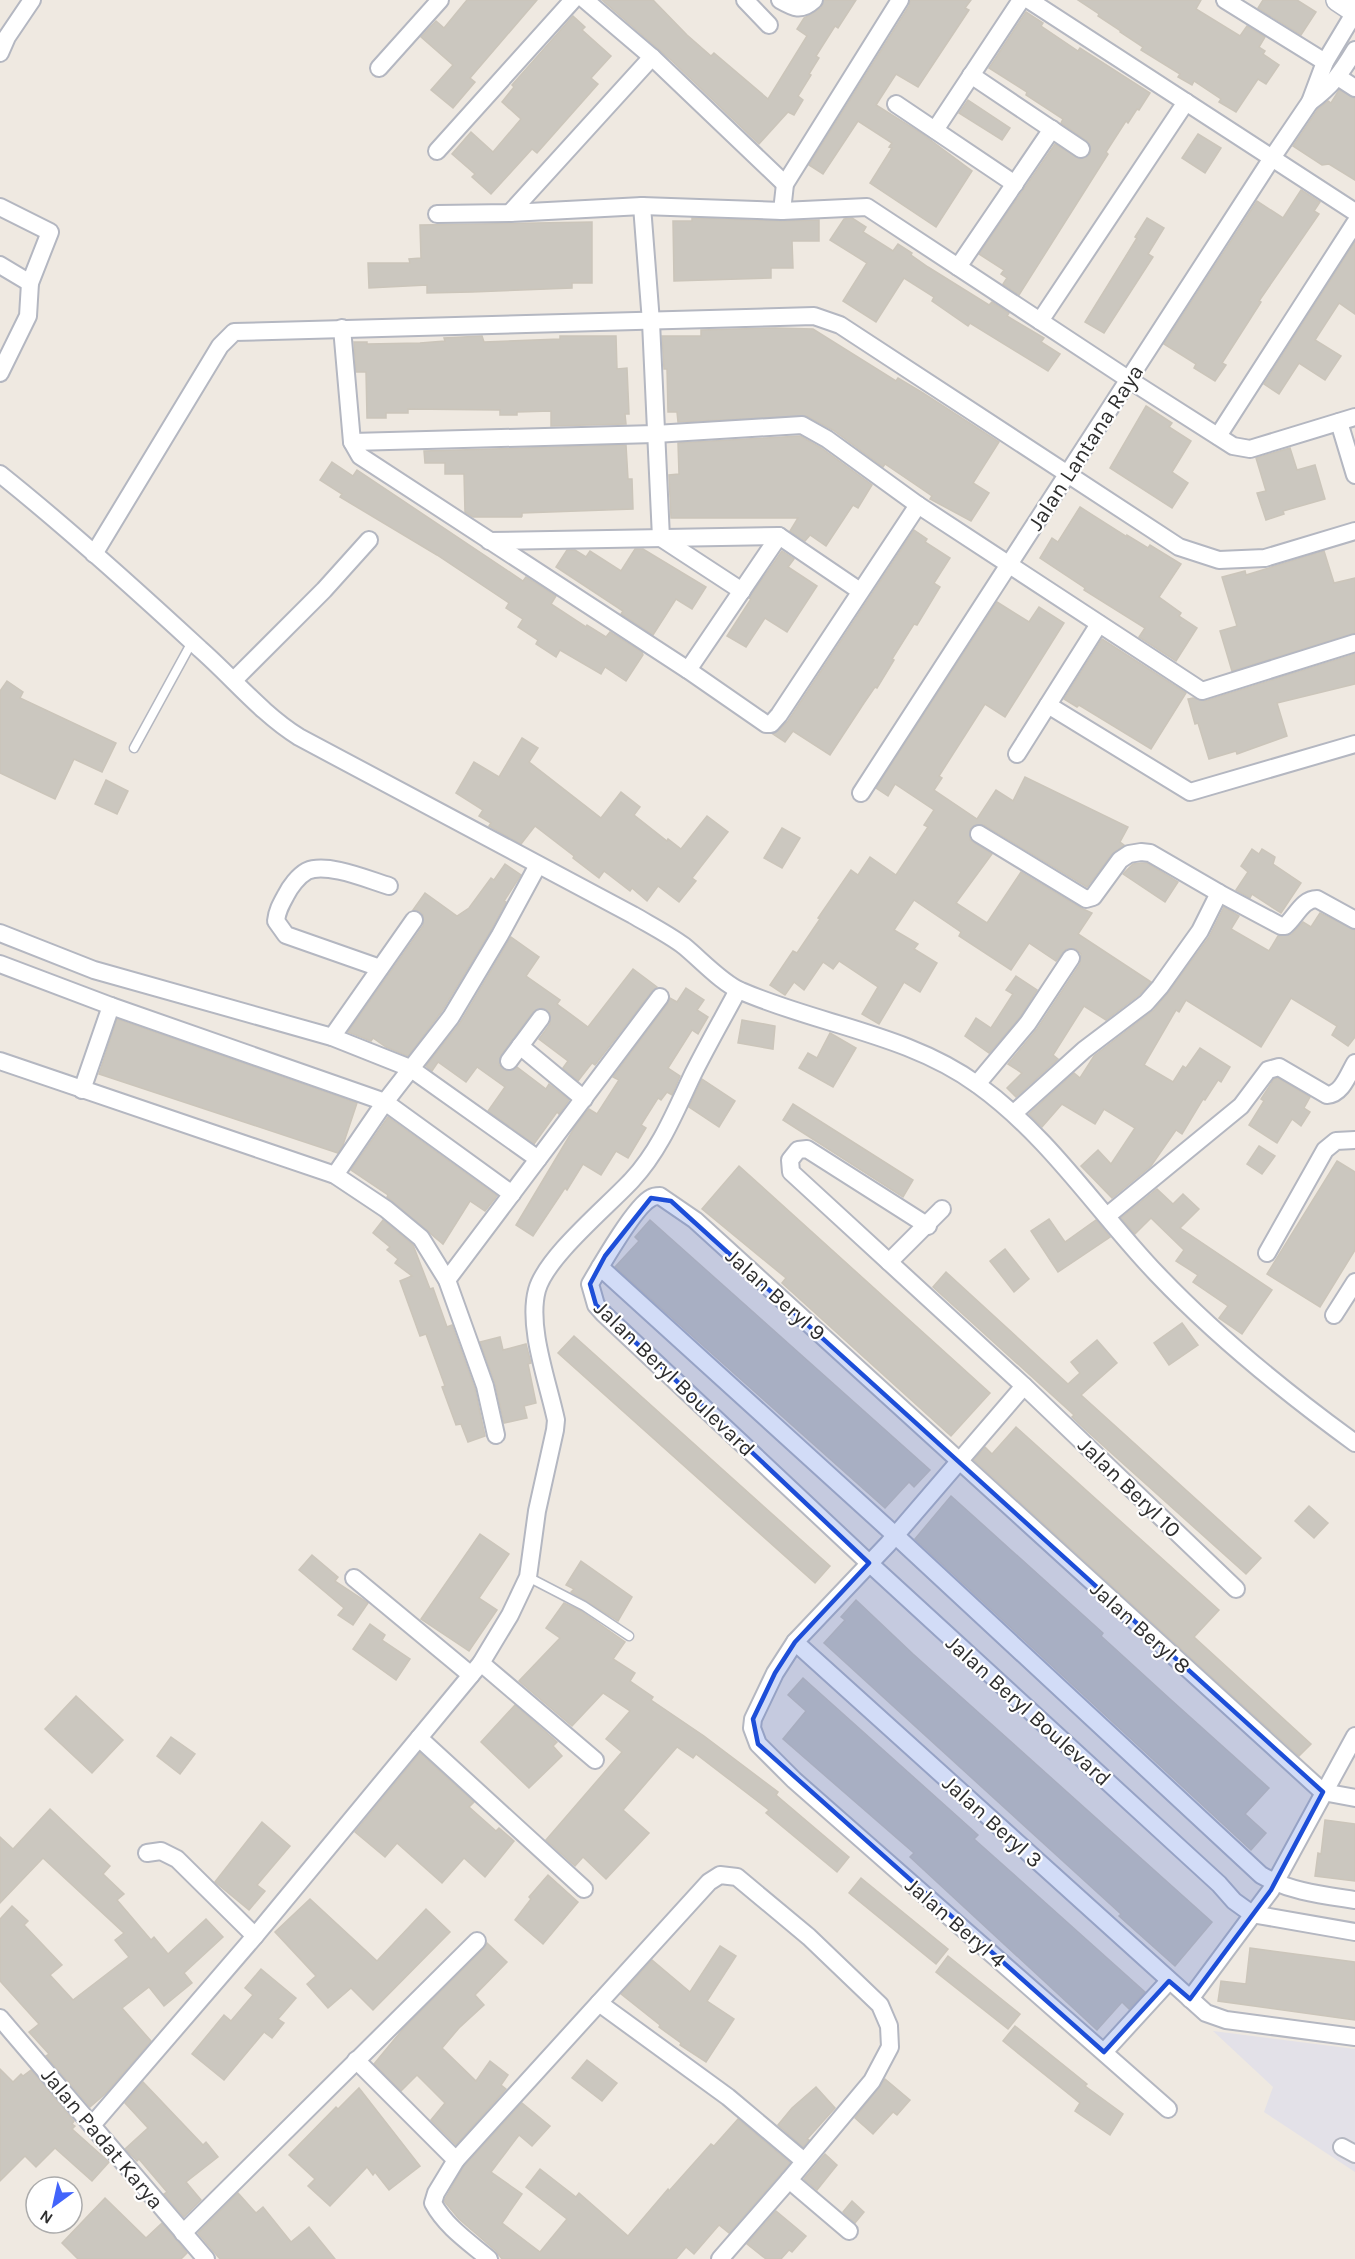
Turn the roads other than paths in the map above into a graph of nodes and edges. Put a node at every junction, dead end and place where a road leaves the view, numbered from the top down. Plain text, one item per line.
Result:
1 (32, 0) edge
2 (440, 0) edge
3 (573, 0) edge
4 (585, 0) edge
5 (745, 0) edge
6 (780, 0) edge
7 (814, 0) edge
8 (900, 0) edge
9 (1021, 0) edge
10 (1029, 0) edge
11 (1225, 0) edge
12 (1337, 0) edge
13 (1355, 12) edge
14 (769, 25) dead end
15 (1355, 50) edge
16 (0, 53) edge
17 (652, 57) junction
18 (1325, 63) junction
19 (379, 68) dead end
20 (971, 75) junction
21 (1338, 78) junction
22 (1355, 88) edge
23 (1186, 102) junction
24 (1310, 102) junction
25 (896, 104) dead end
26 (1052, 129) junction
27 (935, 130) junction
28 (1080, 148) dead end
29 (436, 151) dead end
30 (1272, 158) junction
31 (785, 184) junction
32 (1015, 184) junction
33 (642, 206) junction
34 (0, 207) edge
35 (782, 210) junction
36 (1355, 212) edge
37 (510, 213) junction
38 (436, 214) dead end
39 (1355, 223) edge
40 (0, 265) edge
41 (958, 267) junction
42 (30, 283) junction
43 (1040, 321) junction
44 (651, 322) junction
45 (342, 328) junction
46 (0, 373) edge
47 (1128, 379) junction
48 (1350, 417) edge
49 (655, 434) junction
50 (1218, 436) junction
51 (352, 442) junction
52 (1067, 473) junction
53 (0, 474) edge
54 (1355, 476) edge
55 (918, 506) junction
56 (1355, 531) edge
57 (779, 537) junction
58 (661, 538) junction
59 (369, 540) dead end
60 (489, 541) junction
61 (94, 554) junction
62 (1008, 565) junction
63 (742, 591) junction
64 (860, 591) junction
65 (1100, 624) junction
66 (192, 642) junction
67 (1355, 643) edge
68 (688, 670) junction
69 (234, 680) junction
70 (1048, 705) junction
71 (1355, 744) edge
72 (134, 748) dead end
73 (1017, 753) dead end
74 (861, 792) dead end
75 (979, 834) dead end
76 (538, 865) junction
77 (389, 886) dead end
78 (1219, 893) junction
79 (414, 920) dead end
80 (1355, 920) edge
81 (0, 933) edge
82 (1071, 958) dead end
83 (0, 964) edge
84 (380, 968) junction
85 (94, 970) junction
86 (738, 990) junction
87 (82, 996) junction
88 (660, 997) dead end
89 (111, 1006) junction
90 (542, 1018) dead end
91 (332, 1037) junction
92 (520, 1046) junction
93 (0, 1061) edge
94 (509, 1061) dead end
95 (1355, 1063) edge
96 (410, 1068) junction
97 (977, 1084) junction
98 (82, 1090) junction
99 (584, 1099) junction
100 (385, 1102) junction
101 (1014, 1113) junction
102 (1355, 1140) edge
103 (538, 1159) junction
104 (335, 1175) junction
105 (512, 1194) junction
106 (942, 1209) dead end
107 (1107, 1216) junction
108 (928, 1226) junction
109 (1267, 1252) dead end
110 (889, 1262) junction
111 (600, 1267) junction
112 (447, 1280) junction
113 (1355, 1282) edge
114 (1334, 1315) dead end
115 (1024, 1386) junction
116 (496, 1435) dead end
117 (1355, 1443) edge
118 (959, 1462) junction
119 (882, 1550) junction
120 (528, 1577) junction
121 (354, 1578) dead end
122 (1236, 1589) dead end
123 (629, 1636) dead end
124 (795, 1642) junction
125 (476, 1669) junction
126 (1355, 1736) edge
127 (419, 1738) junction
128 (595, 1760) dead end
129 (1323, 1792) junction
130 (1355, 1798) edge
131 (147, 1853) dead end
132 (1273, 1886) junction
133 (584, 1889) dead end
134 (1355, 1900) edge
135 (1256, 1909) junction
136 (1355, 1932) edge
137 (255, 1936) junction
138 (477, 1941) dead end
139 (1169, 1981) junction
140 (1190, 1999) junction
141 (599, 2003) junction
142 (0, 2018) edge
143 (1355, 2037) edge
144 (1104, 2052) junction
145 (356, 2060) junction
146 (1168, 2109) dead end
147 (93, 2124) junction
148 (456, 2160) junction
149 (804, 2161) junction
150 (789, 2180) junction
151 (849, 2231) dead end
152 (183, 2233) junction
153 (206, 2259) edge
154 (489, 2259) edge
155 (720, 2259) edge

1 - 16 street
2 - 19 street
3 - 29 street
4 - 17 street
5 - 14 street
6 - 7 street
8 - 31 street
9 - 20 street
10 - 23 street
11 - 18 street
12 - 13 street
13 - 18 street, Jalan Lantana Raya
15 - 21 street, Jalan Lantana Raya
17 - 31 street
17 - 37 street
18 - 24 street, Jalan Lantana Raya
20 - 26 street
20 - 27 street
21 - 22 street
21 - 24 street, Jalan Lantana Raya
23 - 30 street
23 - 43 street
24 - 30 street, Jalan Lantana Raya
25 - 27 street
26 - 28 street
26 - 32 street
27 - 32 street
30 - 36 street
30 - 47 street, Jalan Lantana Raya
31 - 35 street
32 - 41 street
33 - 35 street
33 - 37 street
33 - 44 street
34 - 42 street
35 - 41 street
37 - 38 street
39 - 50 street
40 - 42 street
41 - 43 street
42 - 46 street
43 - 47 street
44 - 45 street
44 - 49 street
44 - 52 street
45 - 51 street
45 - 61 street
47 - 50 street
47 - 52 street, Jalan Lantana Raya
48 - 50 street
48 - 54 street
49 - 51 street
49 - 55 street
49 - 58 street
51 - 60 street
52 - 56 street
52 - 62 street, Jalan Lantana Raya
53 - 61 street
55 - 62 street
55 - 64 street
57 - 58 street
57 - 63 street
57 - 64 street
58 - 60 street
58 - 63 street
59 - 69 street
60 - 68 street
61 - 66 street
62 - 65 street
62 - 74 street, Jalan Lantana Raya
63 - 68 street
64 - 68 street
65 - 67 street
65 - 70 street
66 - 69 street
66 - 72 lane
69 - 76 street
70 - 71 street
70 - 73 street
75 - 78 street
76 - 86 street
76 - 96 street
77 - 84 street
78 - 80 street
78 - 101 street
79 - 84 street
81 - 85 street
82 - 97 street
83 - 87 street
84 - 91 street
85 - 87 street
85 - 91 street
86 - 97 street
86 - 120 street
87 - 89 street
88 - 99 street
89 - 98 street
89 - 100 street
90 - 92 street
91 - 96 street
92 - 94 street
92 - 99 street
93 - 98 street
95 - 107 street
96 - 100 street
96 - 103 street
97 - 101 street
98 - 104 street
99 - 103 street
100 - 104 street
100 - 105 street
101 - 107 street
102 - 109 street
103 - 105 street
104 - 112 street
105 - 112 street
106 - 108 street
107 - 117 street
108 - 110 street
108 - 110 street
110 - 115 street
111 - 118 street, Jalan Beryl 9
111 - 119 street, Jalan Beryl Boulevard
111 - 119 street, Jalan Beryl Boulevard
112 - 116 street
113 - 114 street
115 - 118 street
115 - 122 street, Jalan Beryl 10
118 - 119 street
118 - 129 street, Jalan Beryl 8
119 - 124 street
119 - 132 street, Jalan Beryl Boulevard
119 - 135 street, Jalan Beryl Boulevard
120 - 123 lane
120 - 125 street
121 - 125 street
124 - 139 street, Jalan Beryl 3
124 - 144 street, Jalan Beryl 4
125 - 127 street
125 - 128 street
126 - 129 street
127 - 133 street
127 - 137 street
129 - 130 street
129 - 132 street
131 - 137 street
132 - 134 street, Jalan Beryl Boulevard
132 - 135 street
135 - 136 street
135 - 140 street
137 - 147 street
138 - 145 street
139 - 140 street, Jalan Beryl 3
139 - 144 street
140 - 143 street, Jalan Beryl 3
141 - 148 street
141 - 149 street
141 - 149 street
142 - 147 street, Jalan Padat Karya
144 - 146 street, Jalan Beryl 4
145 - 148 street
145 - 152 street
147 - 152 street, Jalan Padat Karya
148 - 154 street
149 - 150 street
150 - 151 street
150 - 155 street
152 - 153 street, Jalan Padat Karya

